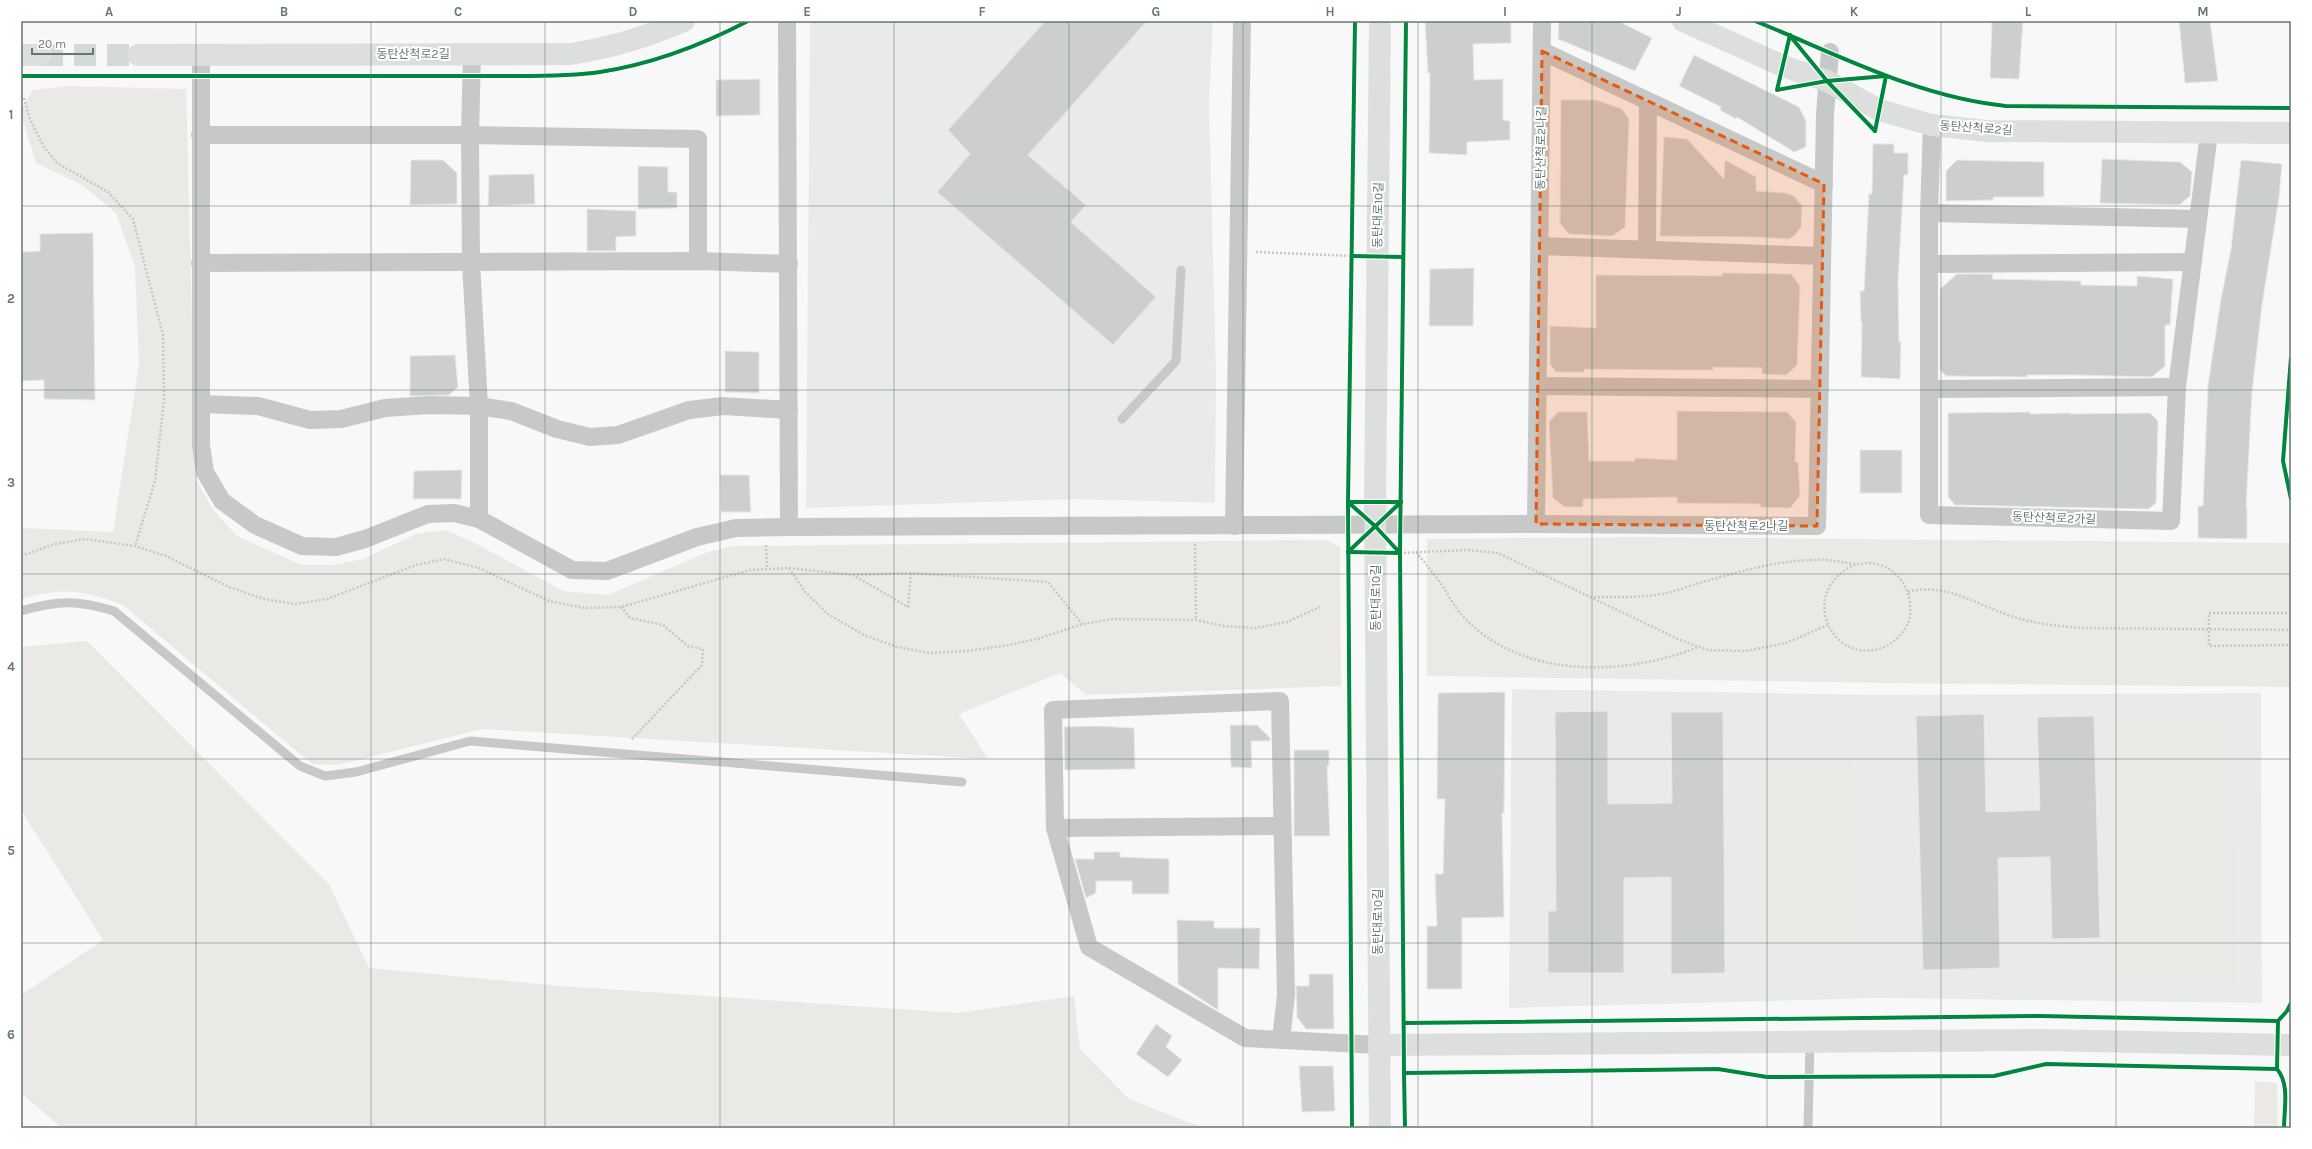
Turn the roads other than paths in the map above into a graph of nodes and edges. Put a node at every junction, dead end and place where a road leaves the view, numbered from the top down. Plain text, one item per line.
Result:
1 (684, 21) edge
2 (787, 21) edge
3 (1242, 21) edge
4 (1380, 21) edge
5 (1542, 21) edge
6 (1683, 21) edge
7 (1542, 51) junction
8 (1830, 52) dead end
9 (201, 54) junction
10 (472, 54) junction
11 (138, 55) tunnel mouth
12 (1827, 81) junction
13 (1648, 102) junction
14 (1932, 125) junction
15 (2209, 133) junction
16 (2291, 134) edge
17 (200, 135) junction
18 (470, 135) junction
19 (1824, 184) junction
20 (1929, 213) junction
21 (2198, 219) junction
22 (1540, 246) junction
23 (1647, 250) junction
24 (1822, 256) junction
25 (698, 261) junction
26 (200, 262) junction
27 (2193, 262) junction
28 (471, 263) junction
29 (789, 264) junction
30 (1929, 264) junction
31 (1180, 270) dead end
32 (1538, 386) junction
33 (2177, 386) junction
34 (1820, 389) junction
35 (1928, 389) junction
36 (201, 404) junction
37 (479, 406) junction
38 (789, 410) junction
39 (1122, 419) dead end
40 (479, 519) junction
41 (1536, 524) junction
42 (1234, 526) junction
43 (1375, 526) junction
44 (789, 527) junction
45 (21, 611) edge
46 (962, 782) dead end
47 (1282, 826) junction
48 (1055, 828) junction
49 (1281, 1040) junction
50 (1810, 1041) junction
51 (1379, 1045) junction
52 (2291, 1046) edge
53 (1380, 1128) edge
54 (1810, 1128) edge

1 - 10 street, 동탄산척로2길
2 - 29 street
3 - 42 street
4 - 43 street, 동탄대로10길
5 - 7 street, 동탄산척로2나길
6 - 12 street, 동탄산척로2길
7 - 13 street
7 - 22 street, 동탄산척로2나길
8 - 12 street, 동탄산척로2나길
9 - 10 street, 동탄산척로2길
9 - 11 street, 동탄산척로2길
9 - 17 street, 동탄산척로2나길
10 - 18 street
12 - 14 street, 동탄산척로2길
12 - 19 street, 동탄산척로2나길
13 - 19 street
13 - 23 street
14 - 15 street, 동탄산척로2길
14 - 20 street, 동탄산척로2가길
15 - 16 street, 동탄산척로2길
15 - 21 street, 동탄산척로2가길
17 - 18 street
17 - 26 street, 동탄산척로2나길
18 - 25 street
18 - 28 street
19 - 24 street, 동탄산척로2나길
20 - 21 street
20 - 30 street, 동탄산척로2가길
21 - 27 street, 동탄산척로2가길
22 - 23 street
22 - 32 street, 동탄산척로2나길
23 - 24 street
24 - 34 street, 동탄산척로2나길
25 - 28 street
25 - 29 street
26 - 28 street
26 - 36 street, 동탄산척로2나길
27 - 30 street
27 - 33 street, 동탄산척로2가길
28 - 37 street
29 - 38 street
30 - 35 street, 동탄산척로2가길
31 - 39 lane
32 - 34 street
32 - 41 street, 동탄산척로2나길
33 - 35 street
33 - 35 street, 동탄산척로2가길
34 - 41 street, 동탄산척로2나길
36 - 37 street
36 - 40 street, 동탄산척로2나길
37 - 38 street
37 - 40 street
38 - 44 street
40 - 44 street, 동탄산척로2나길
41 - 43 street, 동탄산척로2나길
42 - 43 street, 동탄산척로2나길
42 - 44 street, 동탄산척로2나길
43 - 51 street, 동탄대로10길
45 - 46 lane
47 - 48 street
47 - 48 street
47 - 49 street
48 - 49 street
49 - 51 street
50 - 51 street
50 - 52 street
50 - 54 lane
51 - 53 street, 동탄대로10길

